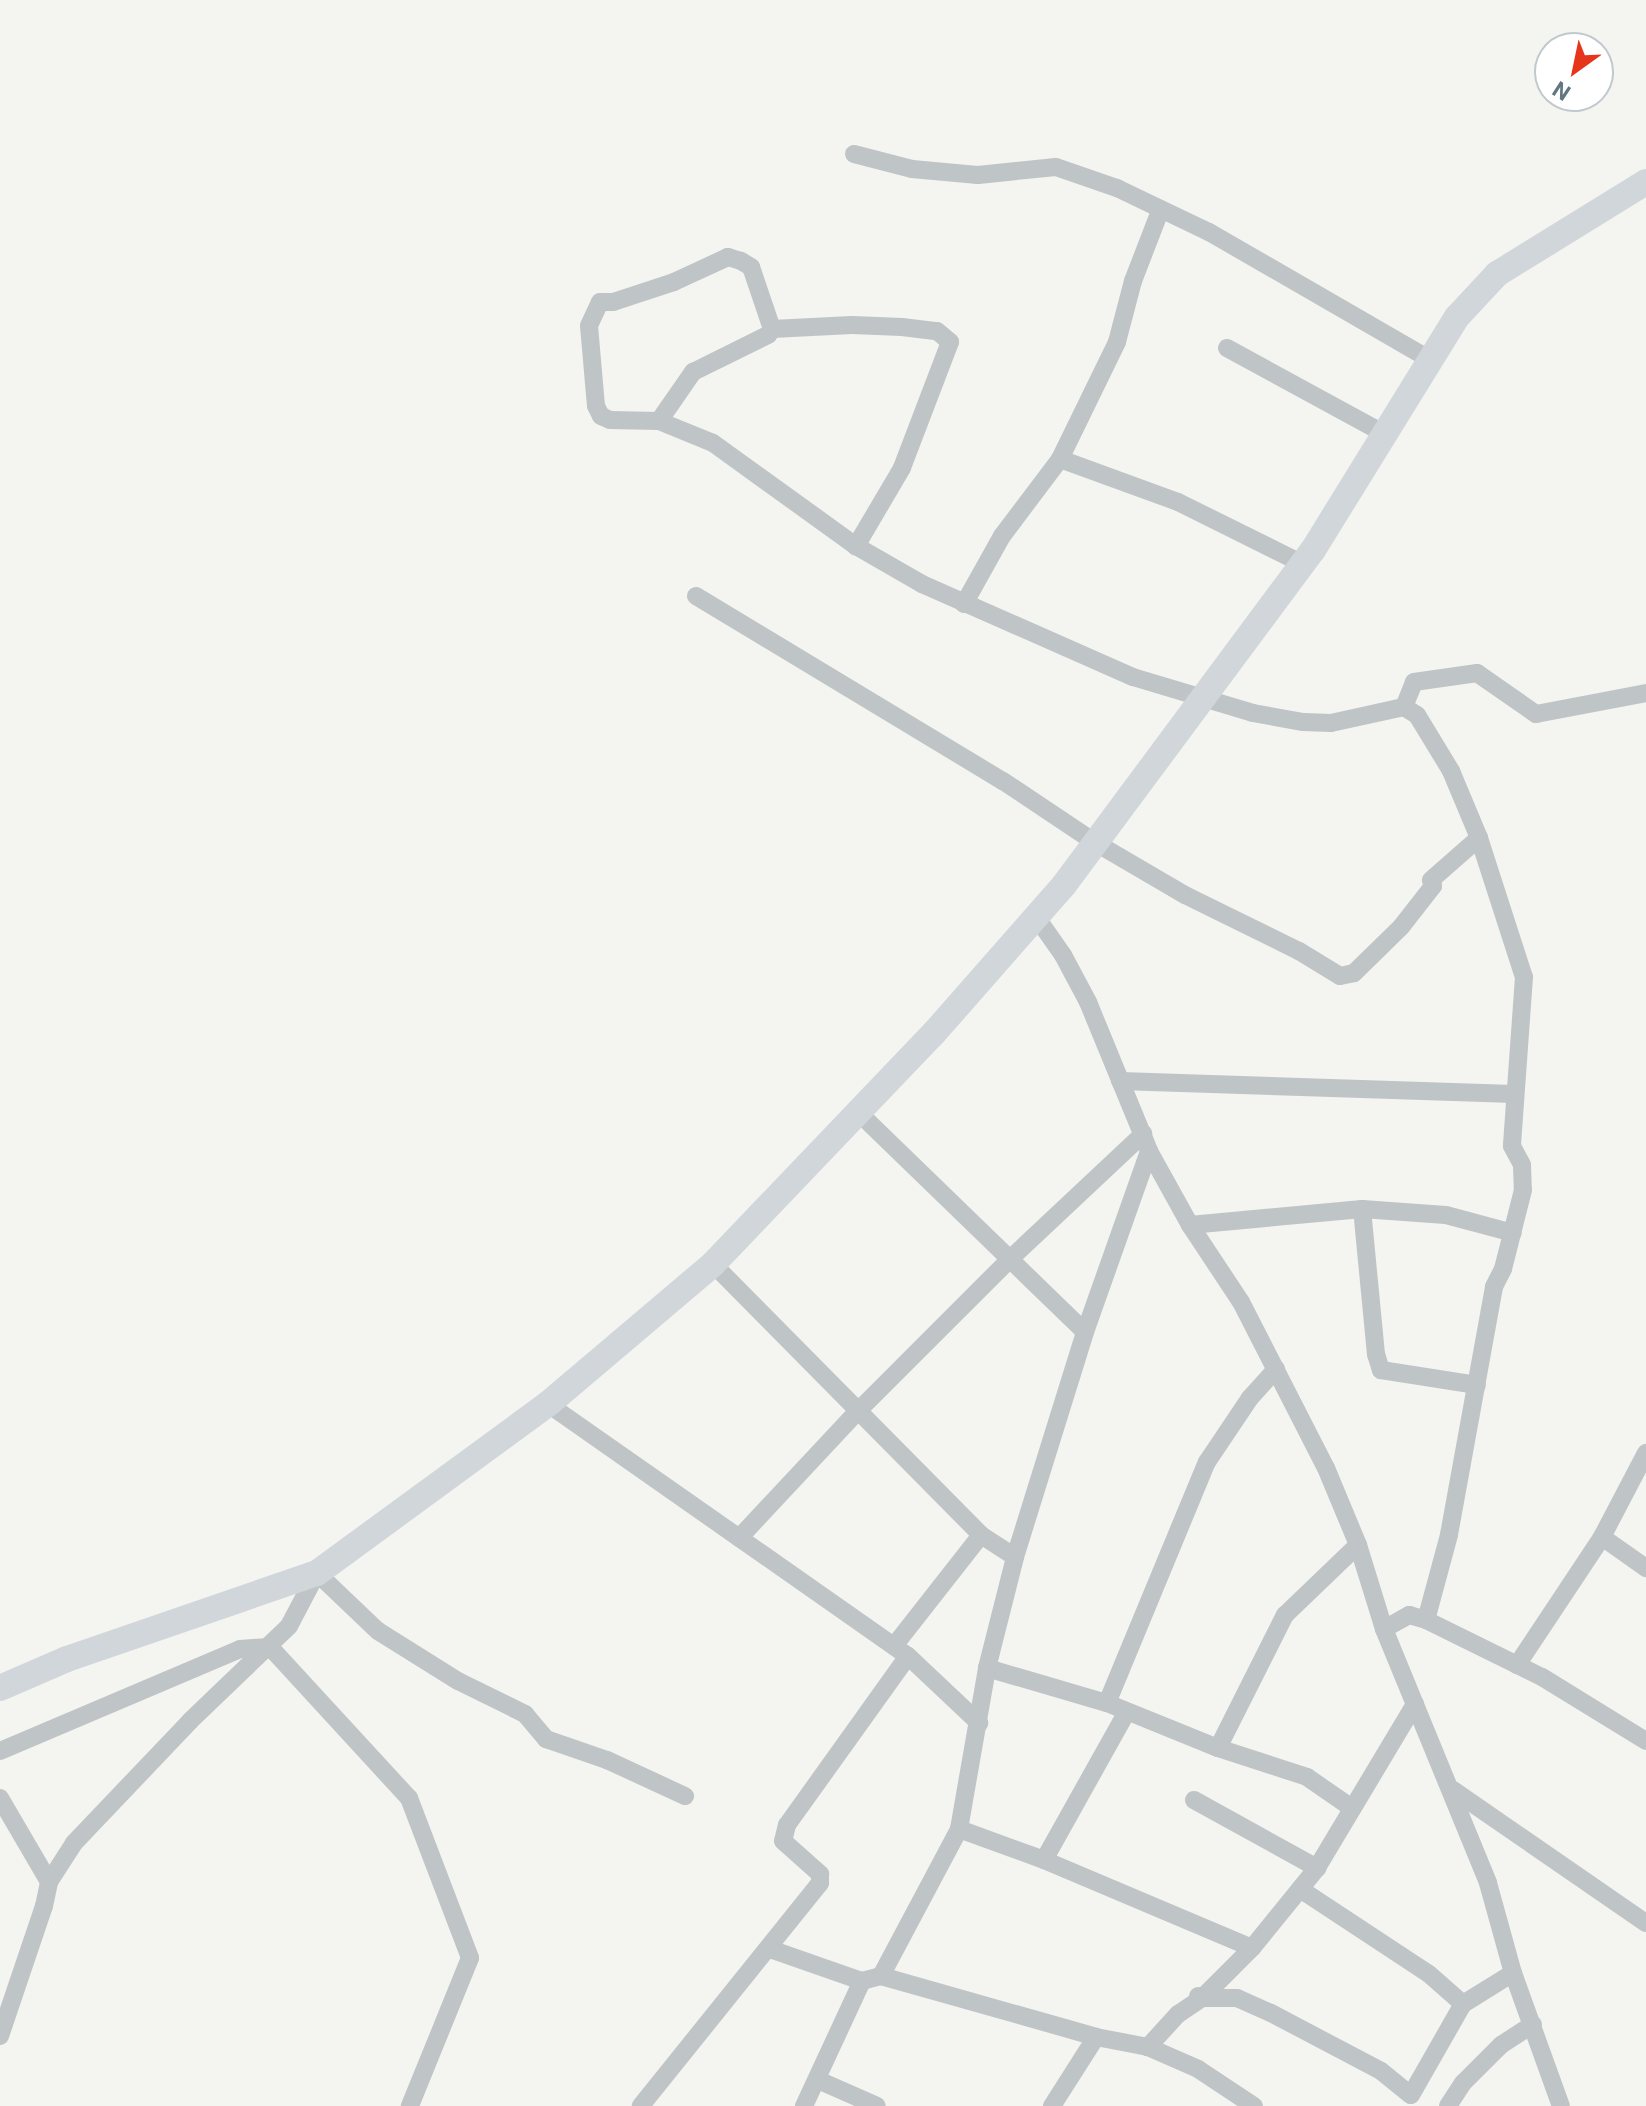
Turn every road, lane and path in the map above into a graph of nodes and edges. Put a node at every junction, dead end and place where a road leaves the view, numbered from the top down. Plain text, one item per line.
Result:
1 (854, 154) dead end
2 (1646, 182) edge
3 (1160, 211) junction
4 (772, 329) junction
5 (1227, 348) dead end
6 (1429, 359) junction
7 (659, 421) junction
8 (1385, 434) junction
9 (1060, 459) junction
10 (856, 546) junction
11 (1303, 564) junction
12 (696, 596) dead end
13 (964, 604) junction
14 (1646, 693) edge
15 (1206, 697) junction
16 (1404, 707) junction
17 (1479, 838) junction
18 (1096, 843) junction
19 (1037, 918) junction
20 (1120, 1081) junction
21 (1514, 1094) junction
22 (858, 1112) junction
23 (1146, 1142) junction
24 (1362, 1209) junction
25 (1190, 1225) junction
26 (1513, 1233) junction
27 (1010, 1259) junction
28 (713, 1264) junction
29 (1085, 1332) junction
30 (1276, 1369) junction
31 (1477, 1385) junction
32 (548, 1404) junction
33 (857, 1412) junction
34 (1646, 1453) edge
35 (981, 1535) junction
36 (1602, 1537) junction
37 (739, 1538) junction
38 (1358, 1545) junction
39 (1015, 1557) junction
40 (1646, 1568) edge
41 (317, 1573) junction
42 (1426, 1620) junction
43 (1384, 1629) junction
44 (270, 1647) junction
45 (901, 1651) junction
46 (1517, 1665) junction
47 (987, 1668) junction
48 (0, 1688) edge
49 (1107, 1703) junction
50 (1415, 1704) junction
51 (1126, 1713) junction
52 (979, 1723) junction
53 (1646, 1741) edge
54 (1218, 1748) junction
55 (0, 1751) edge
56 (1453, 1790) junction
57 (685, 1796) dead end
58 (0, 1798) edge
59 (1194, 1800) dead end
60 (1352, 1808) junction
61 (959, 1829) junction
62 (1044, 1860) junction
63 (1317, 1868) junction
64 (49, 1882) junction
65 (1300, 1889) junction
66 (1646, 1923) edge
67 (1252, 1948) junction
68 (770, 1949) junction
69 (1513, 1973) junction
70 (881, 1976) junction
71 (862, 1981) junction
72 (1200, 1997) junction
73 (1463, 2004) junction
74 (1533, 2024) junction
75 (0, 2036) edge
76 (1096, 2037) junction
77 (1148, 2047) junction
78 (818, 2080) junction
79 (1412, 2100) edge
80 (410, 2106) edge
81 (641, 2106) edge
82 (804, 2106) edge
83 (877, 2106) edge
84 (1052, 2106) edge
85 (1254, 2106) edge
86 (1448, 2106) edge
87 (1561, 2106) edge

1 - 3 street
2 - 6 street
3 - 6 street
3 - 9 street
4 - 7 street
4 - 7 street
4 - 10 street
5 - 8 street
6 - 8 street
7 - 10 street
8 - 11 street
9 - 11 street
9 - 13 street
10 - 13 street
11 - 15 street
12 - 18 street
13 - 15 street
14 - 16 street
15 - 16 street
15 - 18 street
16 - 17 street
17 - 18 street
17 - 21 street
18 - 19 street
19 - 20 street
19 - 22 street
20 - 21 street
20 - 23 street
21 - 26 street
22 - 27 street
22 - 28 street
23 - 25 street
23 - 27 street
23 - 29 street
24 - 25 street
24 - 26 street
24 - 31 street
25 - 30 street
26 - 31 street
27 - 29 street
27 - 33 street
28 - 32 street
28 - 33 street
29 - 39 street
30 - 38 street
30 - 49 street
31 - 42 street
32 - 37 street
32 - 41 street
33 - 35 street
33 - 37 street
34 - 36 street
35 - 39 street
35 - 45 street
36 - 40 street
36 - 46 street
37 - 45 street
38 - 43 street
38 - 54 street
39 - 47 street
41 - 44 street
41 - 48 street
41 - 57 street
42 - 43 street
42 - 46 street
43 - 50 street
44 - 55 street
44 - 64 street
44 - 80 street
45 - 52 street
45 - 68 street
46 - 53 street
47 - 49 street
47 - 52 street
49 - 51 street
50 - 56 street
50 - 60 street
51 - 54 street
51 - 62 street
52 - 61 street
54 - 60 street
56 - 66 street
56 - 69 street
58 - 64 street
59 - 63 street
60 - 63 street
61 - 62 street
61 - 70 street
62 - 67 street
63 - 65 street
64 - 75 street
65 - 67 street
65 - 73 street
67 - 72 street
68 - 71 street
68 - 81 street
69 - 73 street
69 - 74 street
70 - 71 street
70 - 76 street
71 - 78 street
72 - 77 street
72 - 79 street
73 - 79 street
74 - 86 street
74 - 87 street
76 - 77 street
76 - 84 street
77 - 85 street
78 - 82 street
78 - 83 street

